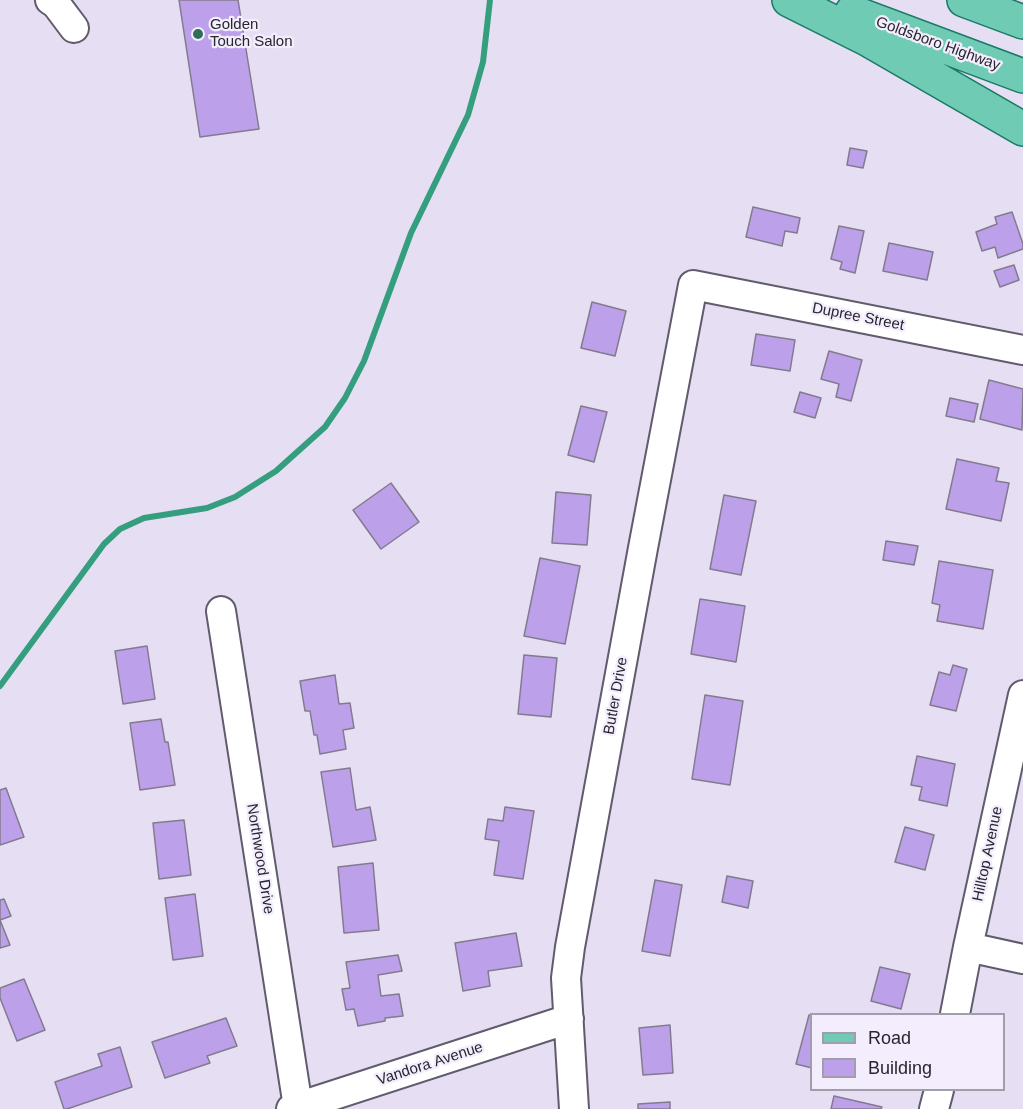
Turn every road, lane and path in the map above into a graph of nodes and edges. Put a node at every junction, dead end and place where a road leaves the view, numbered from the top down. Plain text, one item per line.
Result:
1 (50, 0) edge
2 (789, 0) edge
3 (820, 0) edge
4 (964, 0) edge
5 (1023, 22) edge
6 (74, 28) dead end
7 (1023, 76) edge
8 (1023, 129) edge
9 (693, 285) joint
10 (1023, 350) edge
11 (221, 611) dead end
12 (1023, 695) edge
13 (968, 947) junction
14 (1023, 959) edge
15 (955, 1013) edge
16 (569, 1019) junction
17 (938, 1091) edge
18 (295, 1108) edge
19 (574, 1109) edge
20 (934, 1109) edge

1 - 6 street
2 - 8 main road
3 - 7 main road, Goldsboro Highway
4 - 5 main road
9 - 10 street, Dupree Street
9 - 16 street, Butler Drive
11 - 18 street, Northwood Drive
12 - 13 street, Hilltop Avenue
13 - 14 street
13 - 15 street, Hilltop Avenue
16 - 18 street, Vandora Avenue
16 - 19 street, Butler Drive
17 - 20 street

